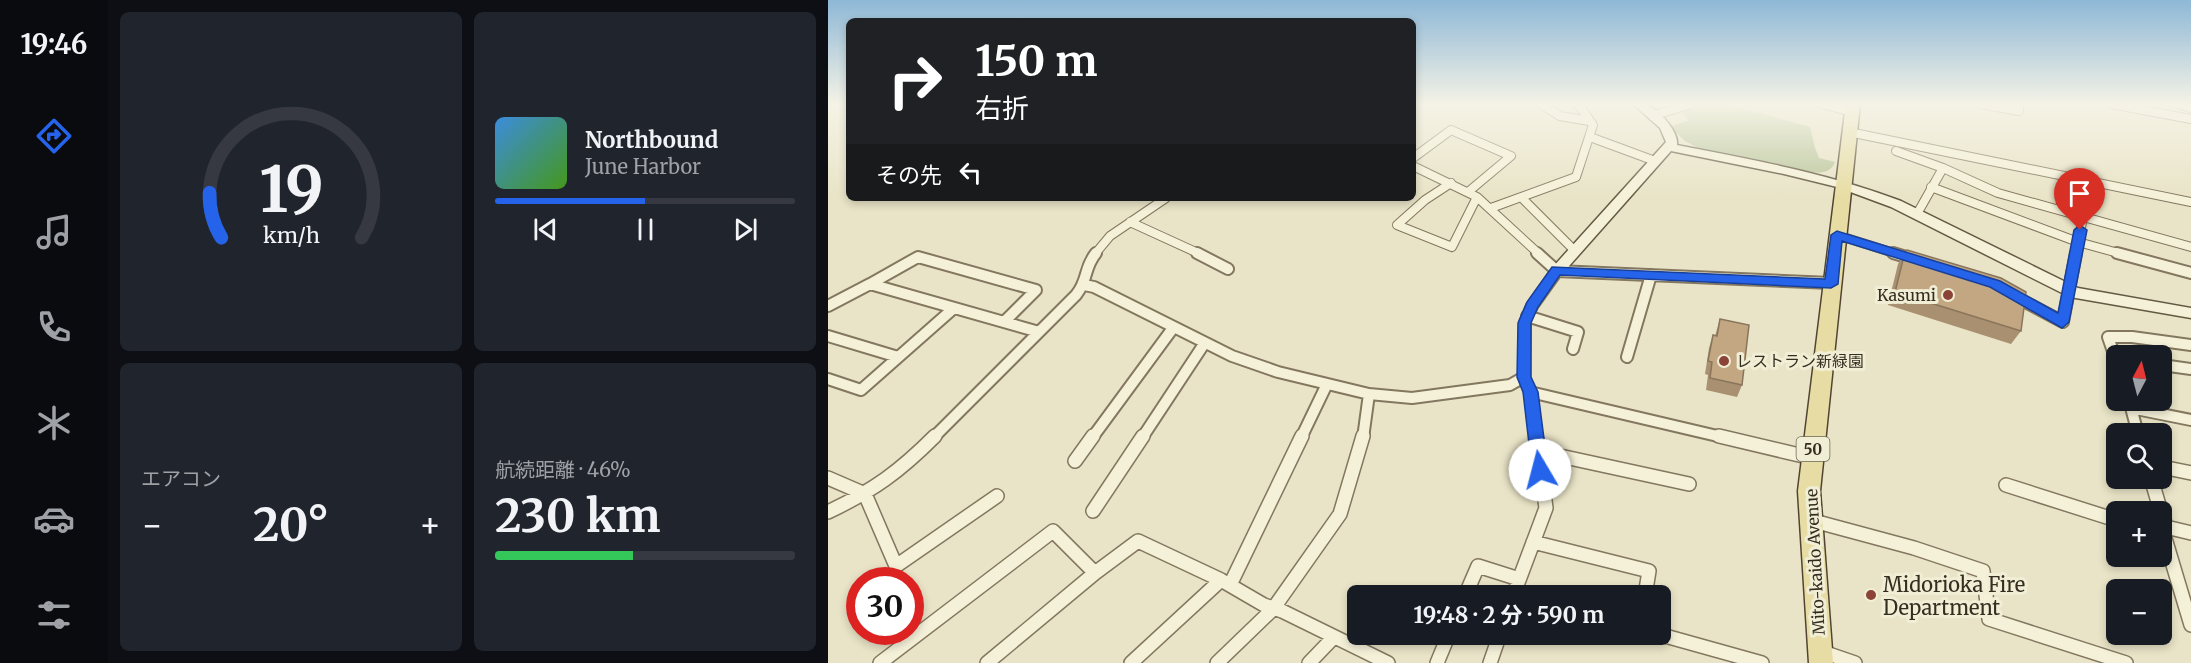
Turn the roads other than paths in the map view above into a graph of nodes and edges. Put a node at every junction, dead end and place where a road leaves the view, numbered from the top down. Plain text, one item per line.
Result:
1 (1444, 135) edge
2 (1462, 135) edge
3 (1671, 135) edge
4 (1850, 135) edge
5 (1864, 135) edge
6 (1590, 137) joint
7 (1669, 147) junction
8 (1896, 151) dead end
9 (1416, 156) edge
10 (1655, 161) junction
11 (1416, 167) edge
12 (1942, 168) junction
13 (1451, 183) junction
14 (1844, 187) junction
15 (1931, 188) junction
16 (1472, 195) junction
17 (1522, 198) junction
18 (1162, 201) edge
19 (2191, 202) edge
20 (1491, 208) junction
21 (1917, 214) junction
22 (2083, 217) junction
23 (1130, 222) junction
24 (1837, 235) junction
25 (2078, 242) junction
26 (2191, 248) edge
27 (1574, 250) junction
28 (1927, 263) edge
29 (1228, 269) dead end
30 (1557, 271) junction
31 (2191, 273) edge
32 (1651, 275) junction
33 (870, 284) junction
34 (1831, 284) junction
35 (1084, 285) junction
36 (2002, 288) edge
37 (2068, 290) junction
38 (828, 306) edge
39 (954, 308) junction
40 (2191, 313) edge
41 (1527, 316) junction
42 (1005, 321) junction
43 (1173, 328) junction
44 (1039, 332) junction
45 (828, 336) edge
46 (1203, 344) junction
47 (2111, 345) edge
48 (2191, 345) edge
49 (1573, 349) dead end
50 (898, 357) junction
51 (1627, 357) dead end
52 (2172, 366) edge
53 (2191, 369) edge
54 (1524, 377) junction
55 (828, 379) edge
56 (1327, 384) junction
57 (1530, 392) junction
58 (1369, 394) junction
59 (2157, 411) edge
60 (2191, 420) edge
61 (1537, 452) junction
62 (1812, 458) junction
63 (1075, 461) dead end
64 (2172, 469) edge
65 (2191, 473) edge
66 (828, 478) edge
67 (1689, 484) dead end
68 (2006, 485) dead end
69 (865, 494) junction
70 (997, 496) dead end
71 (1093, 511) dead end
72 (828, 512) edge
73 (2106, 517) edge
74 (1809, 520) junction
75 (2172, 532) edge
76 (2191, 533) edge
77 (1533, 542) junction
78 (2172, 560) edge
79 (1095, 573) junction
80 (1519, 579) junction
81 (1226, 582) junction
82 (1470, 585) edge
83 (1517, 585) edge
84 (1647, 585) edge
85 (1273, 609) junction
86 (2191, 626) edge
87 (1333, 638) junction
88 (1671, 638) edge
89 (1444, 645) edge
90 (1496, 645) edge
91 (1820, 657) edge
92 (880, 663) edge
93 (987, 663) edge
94 (1131, 663) edge
95 (1217, 663) edge
96 (1309, 663) edge
97 (1388, 663) edge
98 (1437, 663) edge
99 (1490, 663) edge
100 (1762, 663) edge
101 (1855, 663) edge
102 (2126, 663) edge

1 - 9 street
2 - 16 street
3 - 7 street
4 - 14 main road, Mito-kaido Avenue / 50
5 - 19 street
6 - 10 street
6 - 17 street
7 - 10 street
7 - 14 street
8 - 12 street
10 - 27 street
11 - 13 street
12 - 15 street
12 - 22 street
13 - 16 street
13 - 16 street
14 - 21 street
14 - 24 main road, Mito-kaido Avenue / 50
15 - 21 street
15 - 25 street
16 - 20 street
17 - 20 street
17 - 27 street
18 - 23 street
20 - 30 street
21 - 37 street
22 - 25 street
22 - 26 street
23 - 29 street
23 - 35 street
24 - 28 street
24 - 34 main road, Mito-kaido Avenue / 50
25 - 31 street
25 - 37 street
27 - 30 street
30 - 32 street
30 - 41 street
32 - 34 street
32 - 51 street
33 - 38 street
33 - 39 street
33 - 42 street
34 - 62 main road, Mito-kaido Avenue / 50
35 - 43 street
35 - 44 street
36 - 37 street
37 - 40 street
39 - 42 street
39 - 50 street
41 - 49 street
41 - 54 street
42 - 44 street
43 - 46 street
43 - 63 street
44 - 69 street
45 - 50 street
46 - 56 street
46 - 71 street
47 - 48 street
50 - 55 street
52 - 53 street
54 - 57 street
54 - 58 street
56 - 58 street
56 - 81 street
57 - 61 street
57 - 62 street
58 - 85 street
59 - 60 street
61 - 67 street
61 - 77 street
62 - 74 main road, Mito-kaido Avenue / 50
64 - 65 street
66 - 69 street
68 - 73 street
69 - 70 street
69 - 72 street
74 - 91 main road, Mito-kaido Avenue / 50
74 - 102 street
75 - 76 street
77 - 80 street
77 - 84 street
78 - 86 street
79 - 81 street
79 - 92 street
79 - 93 street
80 - 82 street
80 - 83 street
81 - 85 street
81 - 94 street
85 - 87 street
85 - 95 street
87 - 96 street
87 - 97 street
88 - 100 street
89 - 98 street
90 - 99 street
91 - 101 street

